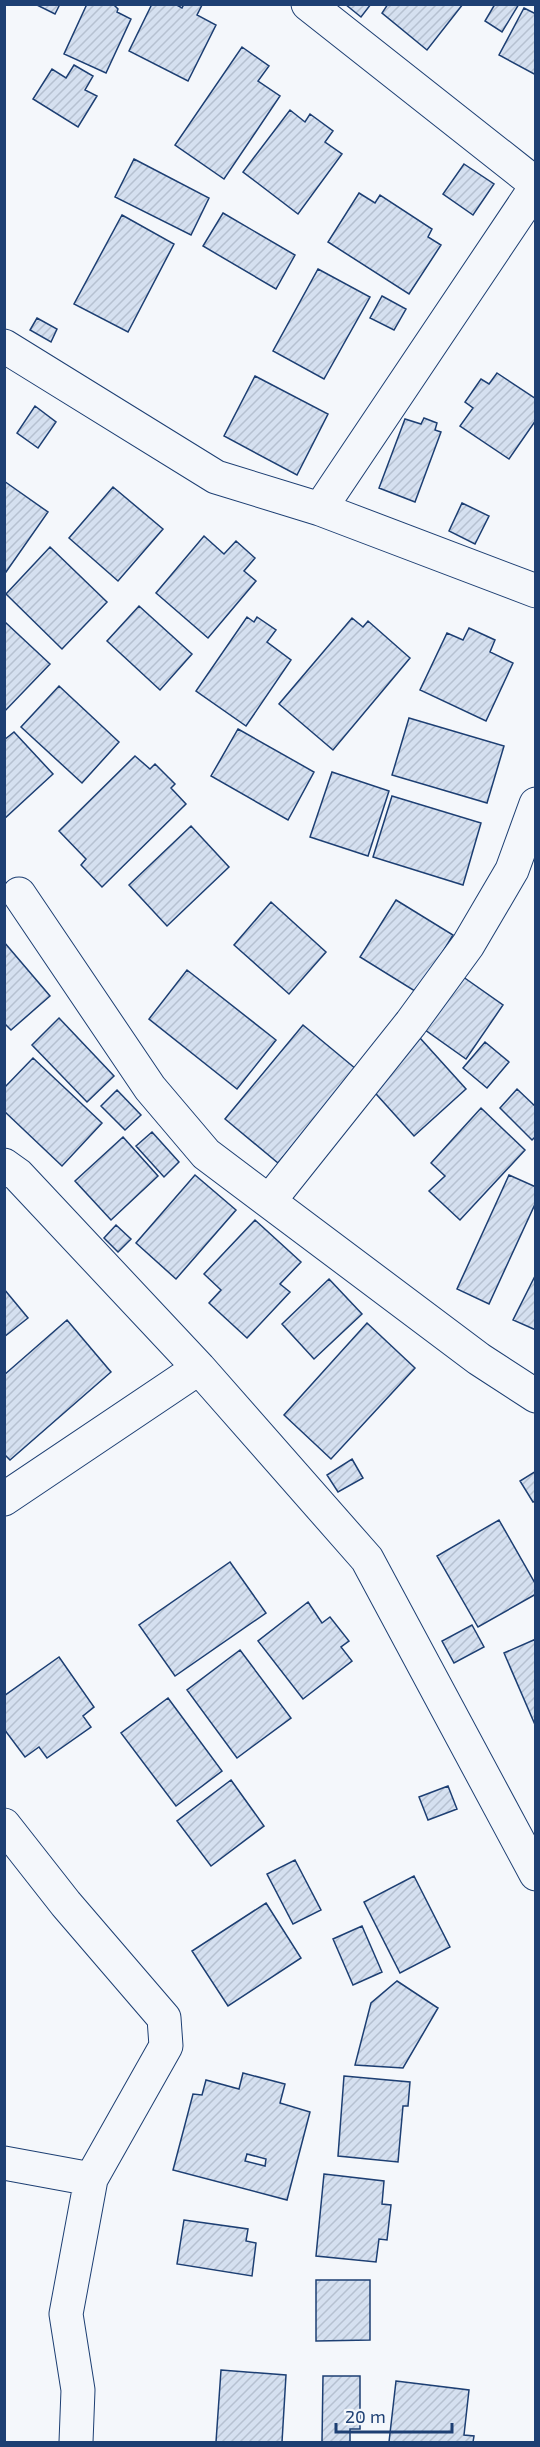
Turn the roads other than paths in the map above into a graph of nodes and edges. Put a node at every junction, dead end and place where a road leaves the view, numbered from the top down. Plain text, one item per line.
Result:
1 (308, 4) edge
2 (536, 186) edge
3 (4, 346) edge
4 (320, 509) junction
5 (536, 591) edge
6 (536, 804) edge
7 (19, 894) dead end
8 (4, 1165) edge
9 (270, 1200) junction
10 (199, 1368) junction
11 (536, 1396) edge
12 (4, 1499) edge
13 (4, 1825) edge
14 (536, 1874) edge
15 (4, 2163) edge
16 (92, 2179) junction
17 (76, 2442) edge

1 - 2 street
2 - 4 street
3 - 4 street
4 - 5 street
6 - 9 street
7 - 9 street
8 - 10 street
9 - 11 street
10 - 12 street
10 - 14 street
13 - 16 street
15 - 16 street
16 - 17 street

